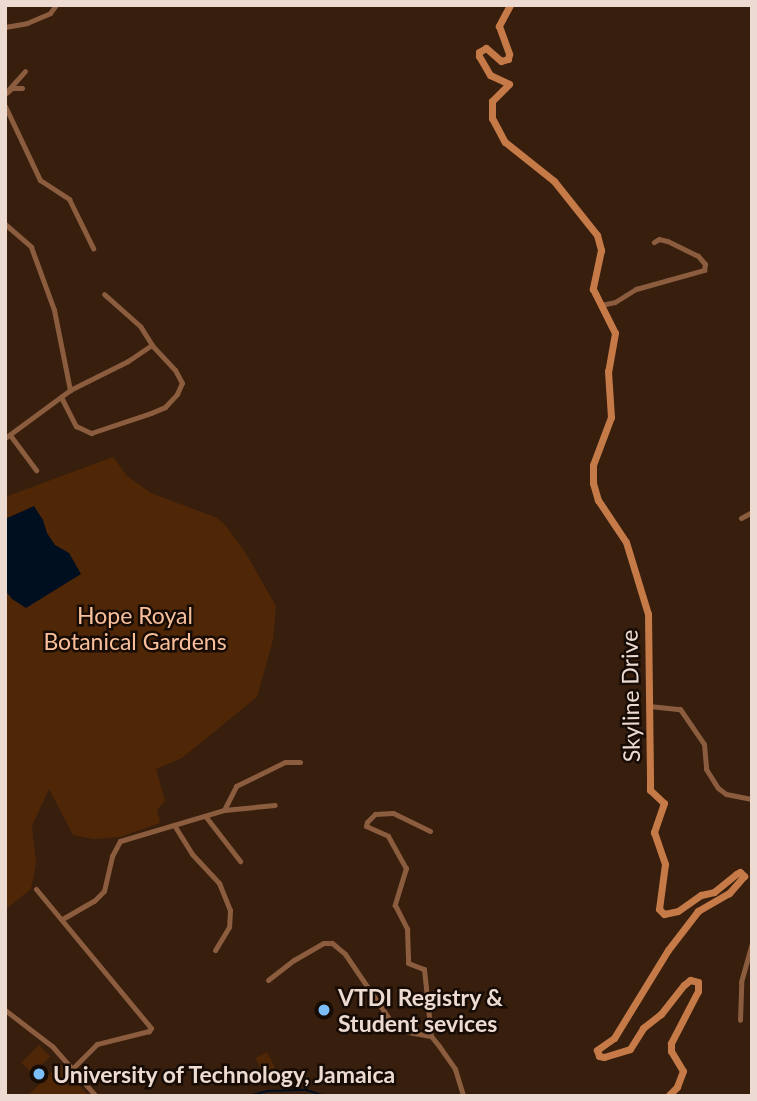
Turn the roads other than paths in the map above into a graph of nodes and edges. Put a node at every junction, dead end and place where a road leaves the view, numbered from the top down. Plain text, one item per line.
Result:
1 (56, 5) edge
2 (510, 5) edge
3 (5, 27) edge
4 (25, 71) dead end
5 (22, 89) dead end
6 (7, 92) edge
7 (5, 106) edge
8 (5, 223) edge
9 (654, 242) dead end
10 (93, 248) dead end
11 (104, 294) dead end
12 (601, 305) junction
13 (152, 345) junction
14 (70, 390) junction
15 (61, 397) junction
16 (8, 436) edge
17 (36, 470) dead end
18 (752, 512) edge
19 (741, 518) dead end
20 (649, 706) junction
21 (300, 762) dead end
22 (752, 799) edge
23 (275, 804) dead end
24 (224, 810) junction
25 (206, 817) junction
26 (174, 825) junction
27 (430, 831) dead end
28 (240, 860) dead end
29 (743, 873) junction
30 (752, 877) edge
31 (36, 889) dead end
32 (64, 919) junction
33 (752, 943) edge
34 (215, 950) dead end
35 (268, 980) dead end
36 (5, 1010) edge
37 (740, 1020) dead end
38 (431, 1036) junction
39 (73, 1068) junction
40 (96, 1096) edge
41 (463, 1096) edge
42 (668, 1096) edge

1 - 3 street
2 - 12 street, Skyline Drive
4 - 6 street
5 - 6 street
7 - 10 street
8 - 14 street
9 - 12 street
11 - 13 street
12 - 20 street, Skyline Drive
13 - 14 street
13 - 15 street
14 - 15 street
15 - 16 street
16 - 17 street
18 - 19 street
20 - 22 street
20 - 29 street, Skyline Drive
21 - 24 street
23 - 24 street
24 - 25 street
25 - 26 street
25 - 28 street
26 - 32 street
26 - 34 street
27 - 38 street
29 - 30 street
29 - 42 street
31 - 32 street
32 - 39 street
33 - 37 street
35 - 38 street
36 - 39 street
38 - 41 street
39 - 40 street

